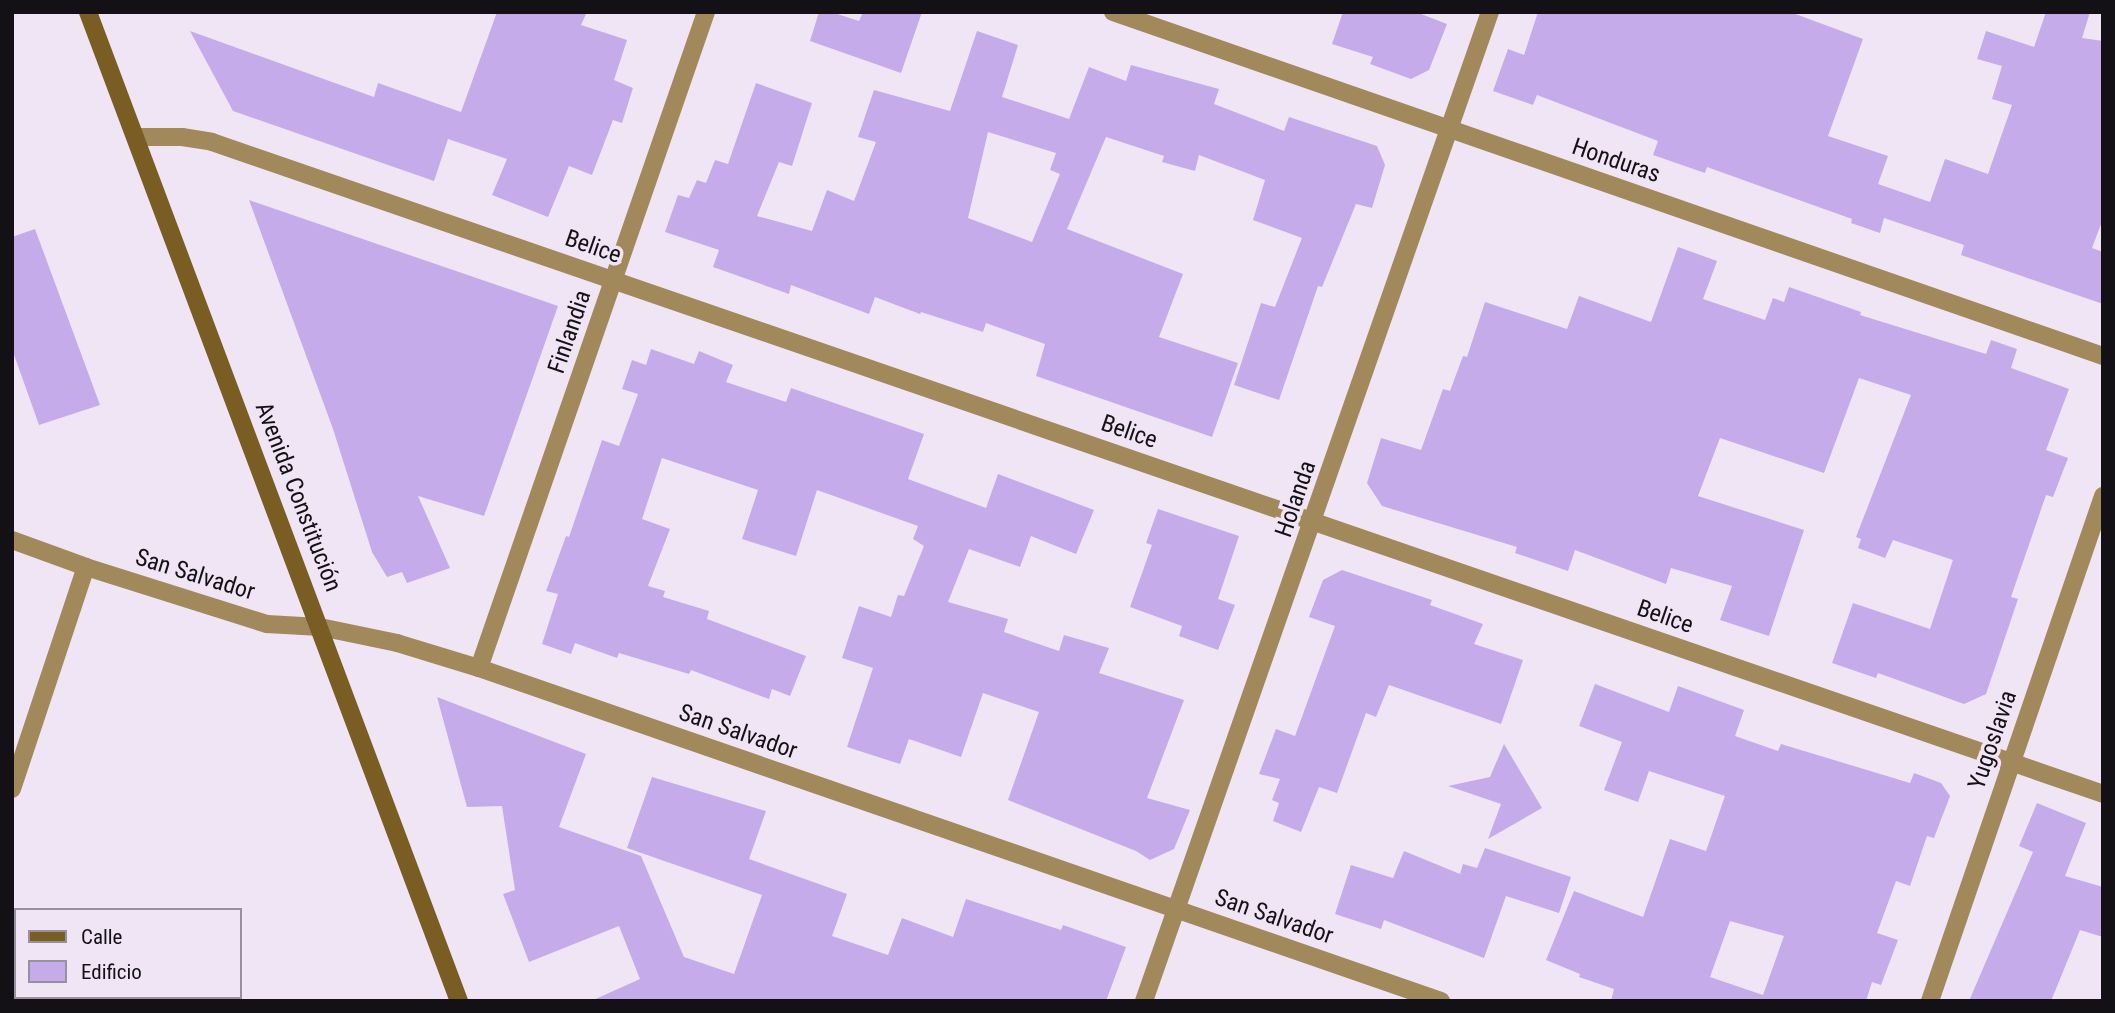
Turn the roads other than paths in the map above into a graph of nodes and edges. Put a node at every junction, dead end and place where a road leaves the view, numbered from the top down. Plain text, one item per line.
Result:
1 (88, 12) edge
2 (706, 12) edge
3 (1113, 12) edge
4 (1490, 12) edge
5 (1451, 130) junction
6 (136, 137) junction
7 (614, 280) junction
8 (2103, 356) edge
9 (2103, 496) edge
10 (1314, 522) junction
11 (12, 540) edge
12 (86, 567) junction
13 (320, 627) junction
14 (480, 668) junction
15 (2012, 762) junction
16 (12, 789) edge
17 (2103, 793) edge
18 (1176, 909) junction
19 (458, 1001) edge
20 (1144, 1001) edge
21 (1441, 1001) edge
22 (1930, 1001) edge

1 - 6 main road, Avenida Constitución
2 - 7 street, Finlandia
3 - 5 street, Honduras
4 - 5 street, Holanda
5 - 8 street, Honduras
5 - 10 street, Holanda
6 - 7 street, Belice
6 - 13 main road, Avenida Constitución
7 - 10 street, Belice
7 - 14 street, Finlandia
9 - 15 street, Yugoslavia
10 - 15 street, Belice
10 - 18 street, Holanda
11 - 12 street, San Salvador
12 - 13 street, San Salvador
12 - 16 street
13 - 14 street, San Salvador
13 - 19 main road, Avenida Constitución
14 - 18 street, San Salvador
15 - 17 street, Belice
15 - 22 street, Yugoslavia
18 - 20 street, Holanda
18 - 21 street, San Salvador

